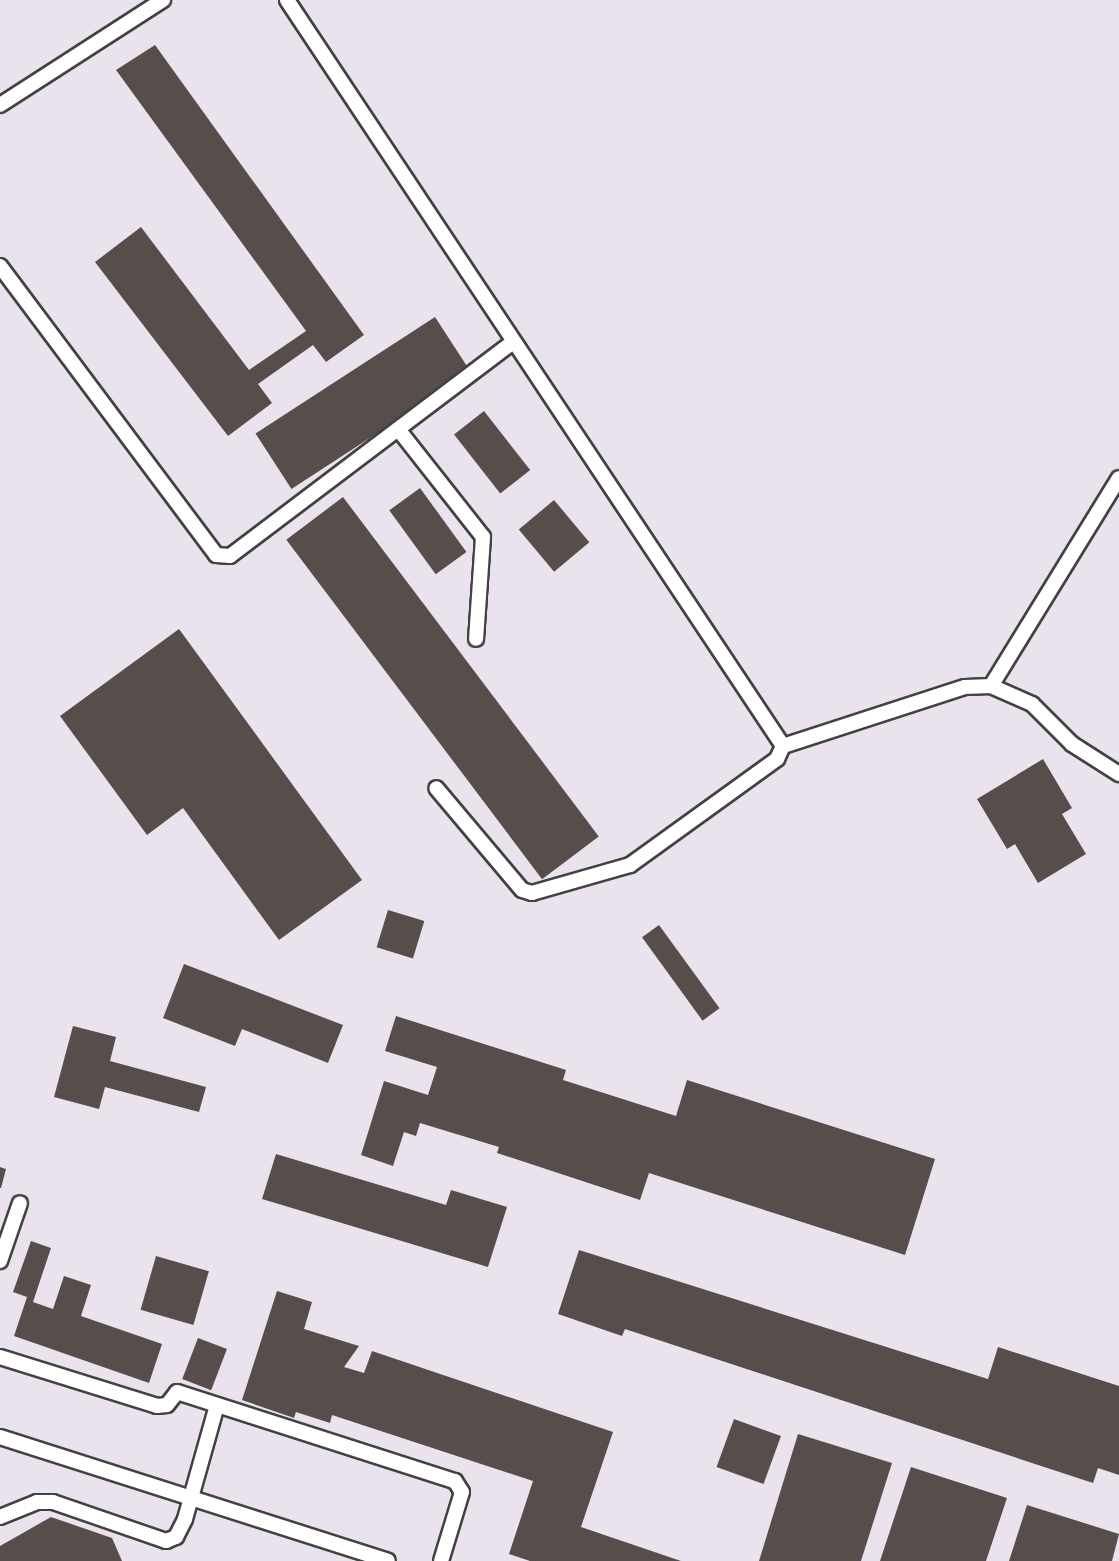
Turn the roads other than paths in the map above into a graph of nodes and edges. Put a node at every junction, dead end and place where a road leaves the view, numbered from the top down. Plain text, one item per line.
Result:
1 (163, 0) edge
2 (287, 0) edge
3 (0, 105) edge
4 (0, 266) edge
5 (513, 342) junction
6 (398, 429) junction
7 (1119, 478) edge
8 (476, 639) dead end
9 (991, 686) junction
10 (783, 746) junction
11 (1119, 774) edge
12 (436, 789) dead end
13 (20, 1203) dead end
14 (0, 1261) edge
15 (0, 1357) edge
16 (217, 1405) junction
17 (0, 1437) edge
18 (189, 1498) junction
19 (0, 1517) edge
20 (388, 1561) edge
21 (441, 1561) edge

1 - 3 lane
2 - 5 lane
4 - 6 lane
5 - 6 lane
5 - 10 lane
6 - 8 lane
7 - 9 lane
9 - 10 lane
9 - 11 lane
10 - 12 lane
13 - 14 lane
15 - 16 lane
16 - 18 lane
16 - 21 lane
17 - 18 lane
18 - 19 lane
18 - 20 lane

